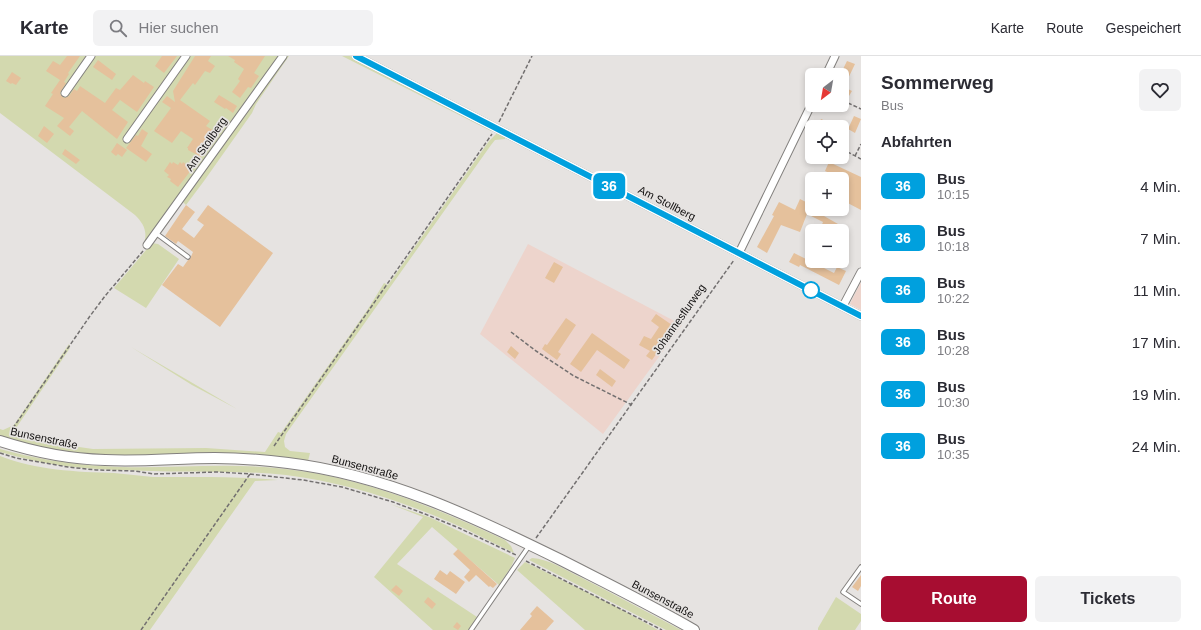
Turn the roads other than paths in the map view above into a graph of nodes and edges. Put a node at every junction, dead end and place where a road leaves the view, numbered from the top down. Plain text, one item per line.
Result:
1 (91, 56) edge
2 (186, 56) edge
3 (283, 56) edge
4 (356, 56) edge
5 (835, 56) edge
6 (829, 68) edge
7 (65, 93) dead end
8 (808, 112) edge
9 (127, 139) dead end
10 (157, 234) junction
11 (147, 245) road end
12 (739, 253) junction
13 (188, 257) dead end
14 (861, 272) edge
15 (843, 306) junction
16 (861, 316) edge
17 (0, 442) edge
18 (532, 542) junction
19 (861, 566) edge
20 (861, 604) edge
21 (471, 630) edge
22 (694, 630) edge

1 - 7 street
2 - 9 street
3 - 10 street, Am Stollberg
4 - 12 street, Am Stollberg
5 - 6 street
8 - 12 street
10 - 11 street, Am Stollberg
10 - 13 lane
12 - 15 street, Am Stollberg
14 - 15 street
15 - 16 street, Am Stollberg
17 - 18 main road, Bunsenstraße
18 - 21 lane
18 - 22 main road, Bunsenstraße
19 - 20 lane

